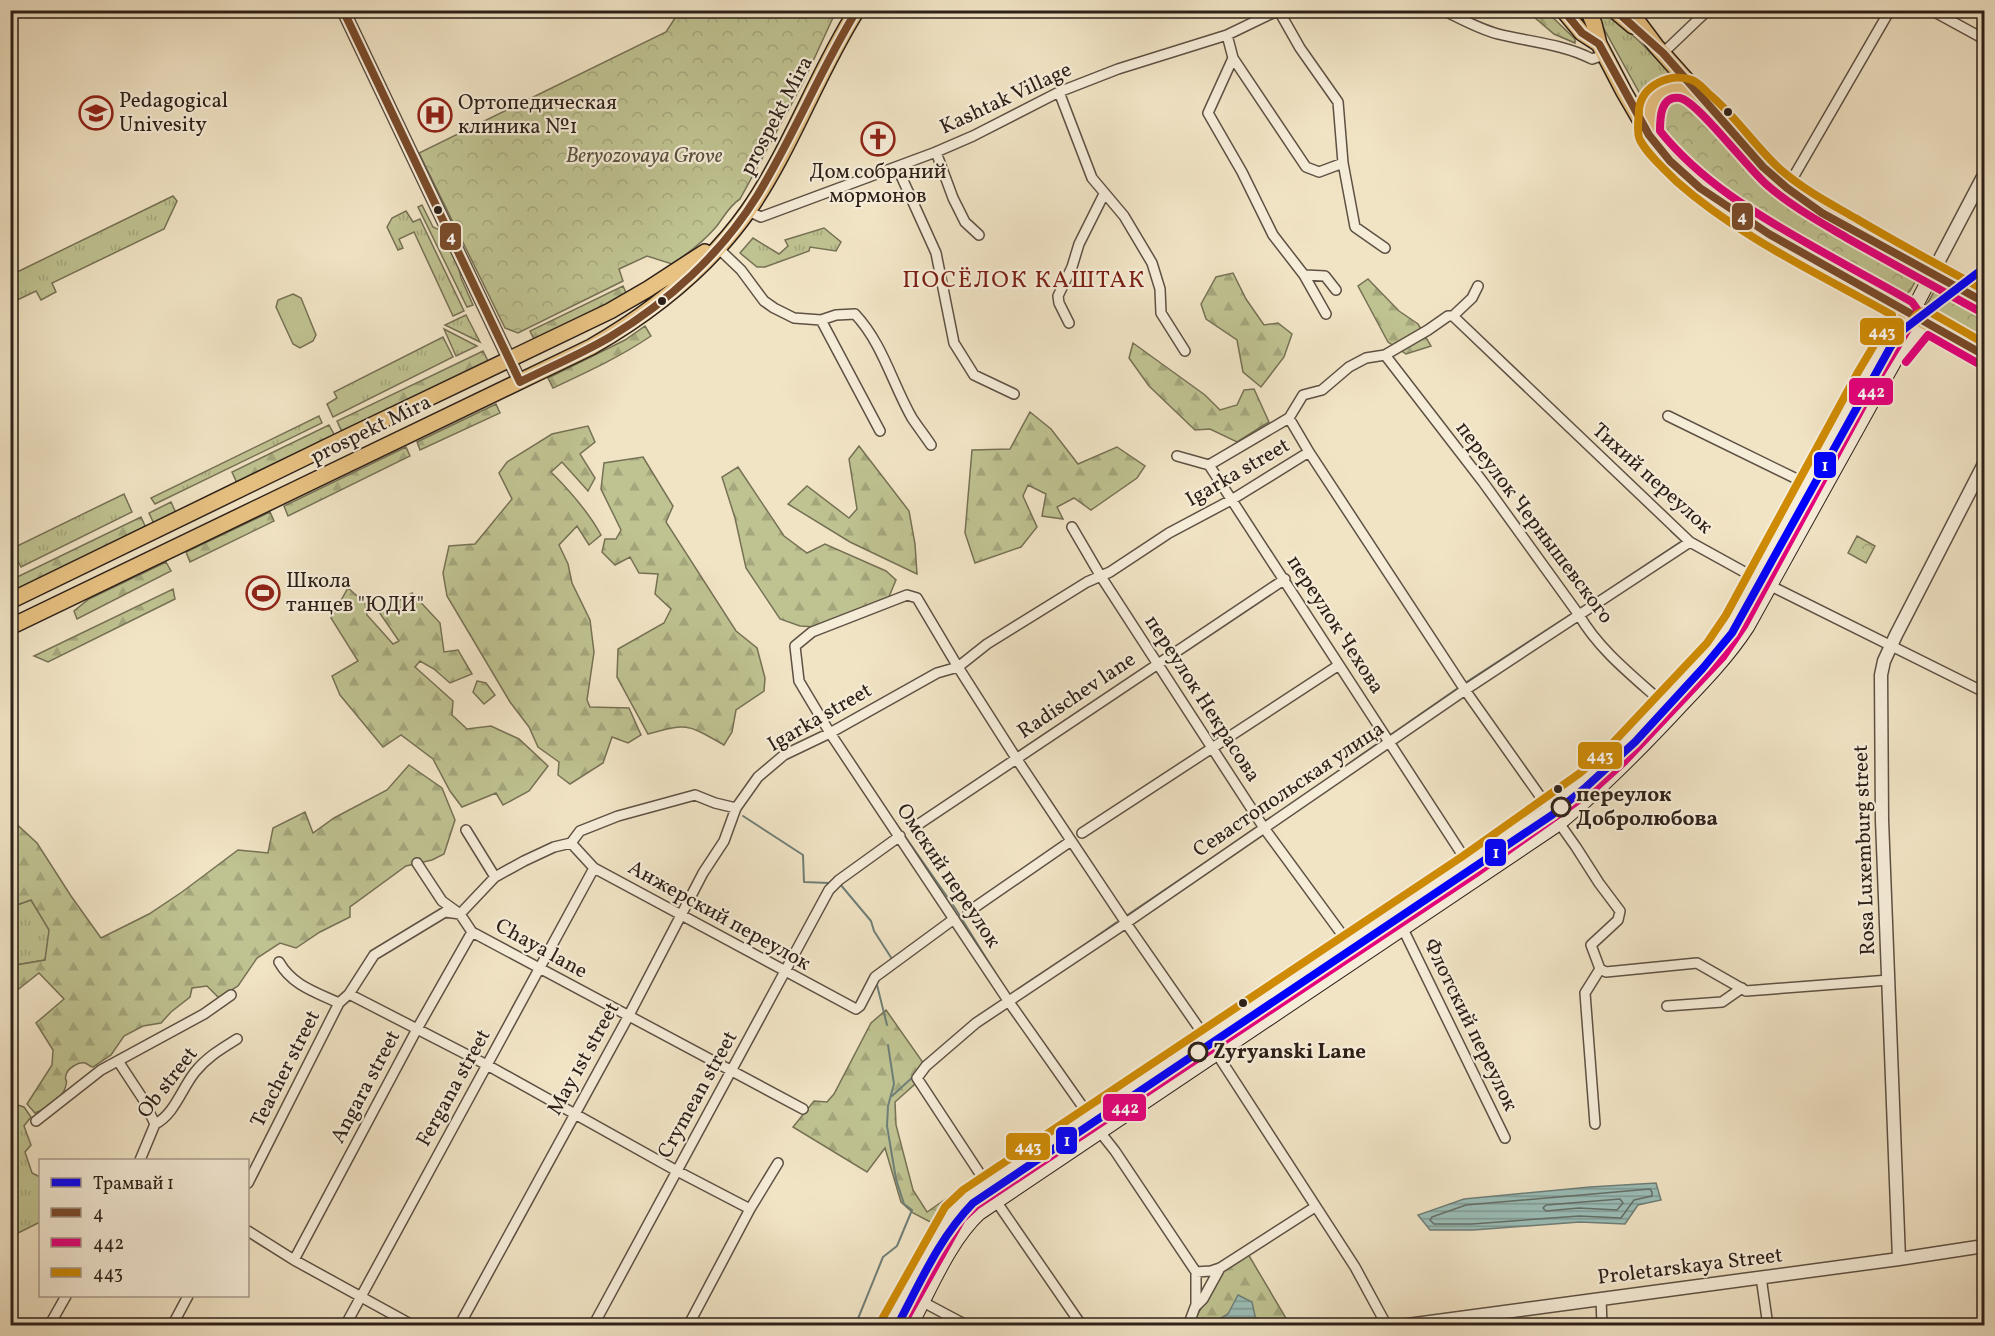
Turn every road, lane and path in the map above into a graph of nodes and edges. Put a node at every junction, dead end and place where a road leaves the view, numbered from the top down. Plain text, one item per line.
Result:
1 (343, 10) edge
2 (857, 10) edge
3 (1443, 10) edge
4 (1563, 10) edge
5 (1588, 10) edge
6 (1614, 10) edge
7 (1629, 10) edge
8 (1708, 10) edge
9 (1890, 10) edge
10 (1931, 10) edge
11 (1279, 11) edge
12 (1227, 35) junction
13 (1984, 39) edge
14 (1660, 49) junction
15 (1602, 50) junction
16 (1233, 58) junction
17 (1059, 92) junction
18 (1711, 109) junction
19 (1649, 135) junction
20 (936, 152) junction
21 (1343, 163) junction
22 (897, 167) junction
23 (1984, 175) edge
24 (1787, 188) junction
25 (1104, 194) junction
26 (748, 211) junction
27 (979, 236) dead end
28 (723, 243) junction
29 (1384, 248) dead end
30 (1304, 274) junction
31 (1932, 274) junction
32 (1478, 286) dead end
33 (1336, 290) dead end
34 (1984, 302) edge
35 (1912, 306) junction
36 (1326, 314) dead end
37 (1453, 316) junction
38 (821, 320) junction
39 (1925, 321) junction
40 (1069, 323) dead end
41 (1185, 351) dead end
42 (1984, 354) edge
43 (1385, 355) junction
44 (509, 360) junction
45 (520, 382) junction
46 (1014, 394) dead end
47 (1668, 416) dead end
48 (1289, 418) junction
49 (880, 431) dead end
50 (341, 440) junction
51 (932, 445) dead end
52 (1308, 452) junction
53 (1177, 456) dead end
54 (352, 463) junction
55 (1984, 464) edge
56 (1209, 465) junction
57 (1809, 485) junction
58 (1233, 499) junction
59 (1072, 527) dead end
60 (162, 528) junction
61 (1690, 542) junction
62 (172, 548) junction
63 (1100, 575) junction
64 (1285, 579) junction
65 (1757, 579) junction
66 (1771, 585) junction
67 (10, 601) edge
68 (1579, 615) junction
69 (10, 627) edge
70 (1891, 646) junction
71 (1157, 664) junction
72 (1340, 665) junction
73 (958, 667) junction
74 (1465, 690) junction
75 (1984, 692) edge
76 (1664, 704) junction
77 (830, 733) junction
78 (1390, 742) junction
79 (1214, 747) junction
80 (1016, 758) junction
81 (736, 808) junction
82 (1548, 810) junction
83 (919, 824) dead end
84 (1558, 824) junction
85 (1264, 828) junction
86 (466, 830) dead end
87 (1082, 833) dead end
88 (900, 836) junction
89 (1071, 841) junction
90 (571, 843) junction
91 (417, 863) dead end
92 (1469, 865) junction
93 (594, 868) junction
94 (495, 877) junction
95 (968, 912) dead end
96 (460, 915) junction
97 (681, 915) junction
98 (954, 919) junction
99 (1126, 923) junction
100 (1402, 928) junction
101 (472, 932) junction
102 (1349, 944) junction
103 (279, 962) dead end
104 (539, 969) junction
105 (1600, 969) junction
106 (786, 973) junction
107 (1889, 980) junction
108 (1742, 988) junction
109 (349, 994) junction
110 (231, 995) dead end
111 (1010, 1002) junction
112 (339, 1003) junction
113 (1667, 1006) dead end
114 (628, 1017) junction
115 (417, 1029) junction
116 (237, 1039) dead end
117 (1206, 1039) junction
118 (1217, 1054) junction
119 (118, 1061) junction
120 (487, 1065) junction
121 (731, 1072) junction
122 (803, 1109) dead end
123 (574, 1113) junction
124 (1090, 1117) junction
125 (36, 1121) dead end
126 (155, 1124) junction
127 (1594, 1124) dead end
128 (1101, 1132) junction
129 (1505, 1138) dead end
130 (141, 1159) edge
131 (778, 1163) dead end
132 (677, 1171) junction
133 (249, 1181) edge
134 (988, 1186) junction
135 (996, 1201) junction
136 (1315, 1207) junction
137 (750, 1209) junction
138 (249, 1232) edge
139 (1984, 1246) edge
140 (1899, 1259) junction
141 (294, 1260) junction
142 (1220, 1268) junction
143 (1196, 1272) junction
144 (1761, 1277) junction
145 (361, 1296) junction
146 (65, 1297) edge
147 (187, 1297) edge
148 (1601, 1298) junction
149 (923, 1302) junction
150 (1195, 1306) junction
151 (49, 1326) edge
152 (172, 1326) edge
153 (345, 1326) edge
154 (414, 1326) edge
155 (459, 1326) edge
156 (593, 1326) edge
157 (688, 1326) edge
158 (890, 1326) edge
159 (910, 1326) edge
160 (968, 1326) edge
161 (1082, 1326) edge
162 (1188, 1326) edge
163 (1387, 1326) edge
164 (1400, 1326) edge
165 (1602, 1326) edge
166 (1768, 1326) edge

1 - 44 street
2 - 26 main road, prospekt Mira
3 - 15 street
4 - 15 main road
5 - 15 main road
6 - 14 main road
7 - 14 main road
8 - 14 street
9 - 24 street
10 - 13 street
11 - 12 street, Kashtak Village
11 - 21 street
12 - 16 street
12 - 17 street, Kashtak Village
14 - 18 main road
15 - 19 main road
16 - 21 street
16 - 30 street
17 - 20 street, Kashtak Village
17 - 25 street
18 - 19 main road
18 - 24 main road
19 - 35 main road
20 - 22 street, Kashtak Village
20 - 27 street
21 - 29 street
22 - 26 street, Kashtak Village
22 - 46 street
23 - 31 street
24 - 31 main road
25 - 40 street
25 - 41 street
26 - 28 main road, prospekt Mira
28 - 38 street
28 - 44 main road, prospekt Mira
28 - 45 main road, prospekt Mira
30 - 33 street
30 - 36 street
31 - 34 main road
31 - 35 main road
32 - 37 street
35 - 39 main road
35 - 57 main road
37 - 43 street
37 - 61 street, Тихий переулок
38 - 49 street
38 - 51 street
39 - 42 main road
39 - 66 main road
43 - 48 street
43 - 68 street, переулок Чернышевского
44 - 45 street
44 - 50 main road, prospekt Mira
45 - 54 main road, prospekt Mira
47 - 57 street
48 - 52 street
48 - 56 street
50 - 54 main road
50 - 60 main road, prospekt Mira
52 - 58 street, Igarka street
52 - 74 street
53 - 56 street
54 - 62 main road, prospekt Mira
55 - 70 street, Rosa Luxemburg street
56 - 58 street, переулок Чехова
57 - 65 main road
58 - 63 street, Igarka street
58 - 64 street, переулок Чехова
59 - 63 street, переулок Некрасова
60 - 62 main road
60 - 67 main road, prospekt Mira
61 - 65 street, Тихий переулок
61 - 68 street, Севастопольская улица
62 - 69 main road, prospekt Mira
63 - 71 street, переулок Некрасова
63 - 73 street, Igarka street
64 - 71 street, Radischev lane
64 - 72 street, переулок Чехова
65 - 66 street, Тихий переулок
65 - 76 main road
66 - 70 street, Тихий переулок
66 - 84 main road
68 - 74 street, Севастопольская улица
68 - 76 street, переулок Чернышевского
70 - 75 street, Тихий переулок
70 - 107 street, Rosa Luxemburg street
71 - 79 street, переулок Некрасова
71 - 80 street, Radischev lane
72 - 78 street, переулок Чехова
72 - 79 street
73 - 77 street, Igarka street
73 - 77 street, Омский переулок
73 - 80 street
74 - 78 street, Севастопольская улица
74 - 82 street
76 - 82 main road
77 - 81 street, Igarka street
77 - 88 street, Омский переулок
78 - 85 street, Севастопольская улица
78 - 92 street, переулок Чехова
79 - 85 street, переулок Некрасова
79 - 87 street
80 - 83 street, Radischev lane
80 - 89 street
81 - 90 street
81 - 97 street, May 1st street
82 - 84 street
82 - 92 main road
84 - 100 main road
84 - 105 street
85 - 99 street, Севастопольская улица
85 - 102 street, переулок Некрасова
86 - 94 street
88 - 98 street, Омский переулок
88 - 106 street, Crymean street
89 - 95 street
89 - 99 street
90 - 93 street, Анжерский переулок
90 - 94 street
91 - 96 street, Chaya lane
92 - 102 main road
93 - 97 street, Анжерский переулок
93 - 104 street, Fergana street
94 - 96 street
96 - 101 street, Chaya lane
96 - 109 street
97 - 106 street, Анжерский переулок
97 - 114 street, May 1st street
98 - 106 street, Анжерский переулок
98 - 111 street, Омский переулок
99 - 111 street, Севастопольская улица
99 - 117 street
100 - 118 main road
100 - 129 street, Флотский переулок
101 - 104 street, Chaya lane
101 - 115 street, Angara street
102 - 117 main road
103 - 112 street
104 - 114 street, Chaya lane
104 - 120 street, Fergana street
105 - 108 street
105 - 127 street
106 - 121 street, Crymean street
107 - 108 street
107 - 140 street, Rosa Luxemburg street
108 - 113 street
109 - 112 street
109 - 115 street
110 - 119 street
111 - 124 street, Омский переулок
111 - 134 street, Севастопольская улица
112 - 133 street, Teacher street
114 - 121 street, Chaya lane
114 - 123 street, May 1st street
115 - 120 street
115 - 141 street, Angara street
116 - 126 street, Ob street
117 - 118 street
117 - 124 main road
118 - 128 main road
118 - 136 street
119 - 125 street
119 - 126 street
120 - 123 street
120 - 145 street, Fergana street
121 - 122 street, Chaya lane
121 - 132 street, Crymean street
123 - 132 street
123 - 155 street, May 1st street
124 - 134 main road
126 - 130 street, Ob street
128 - 135 main road
128 - 143 street
131 - 137 street
132 - 137 street
132 - 156 street, Crymean street
134 - 158 main road
135 - 149 main road
135 - 161 street
136 - 142 street
136 - 163 street
137 - 157 street
138 - 141 street
139 - 140 street, Proletarskaya Street
140 - 144 street, Proletarskaya Street
141 - 145 street
142 - 143 street
142 - 150 street
143 - 150 street
144 - 148 street, Proletarskaya Street
144 - 166 street
145 - 153 street, Fergana street
145 - 154 street
146 - 151 street
147 - 152 street
148 - 164 street, Proletarskaya Street
148 - 165 street
149 - 159 main road
149 - 160 street
150 - 162 street

